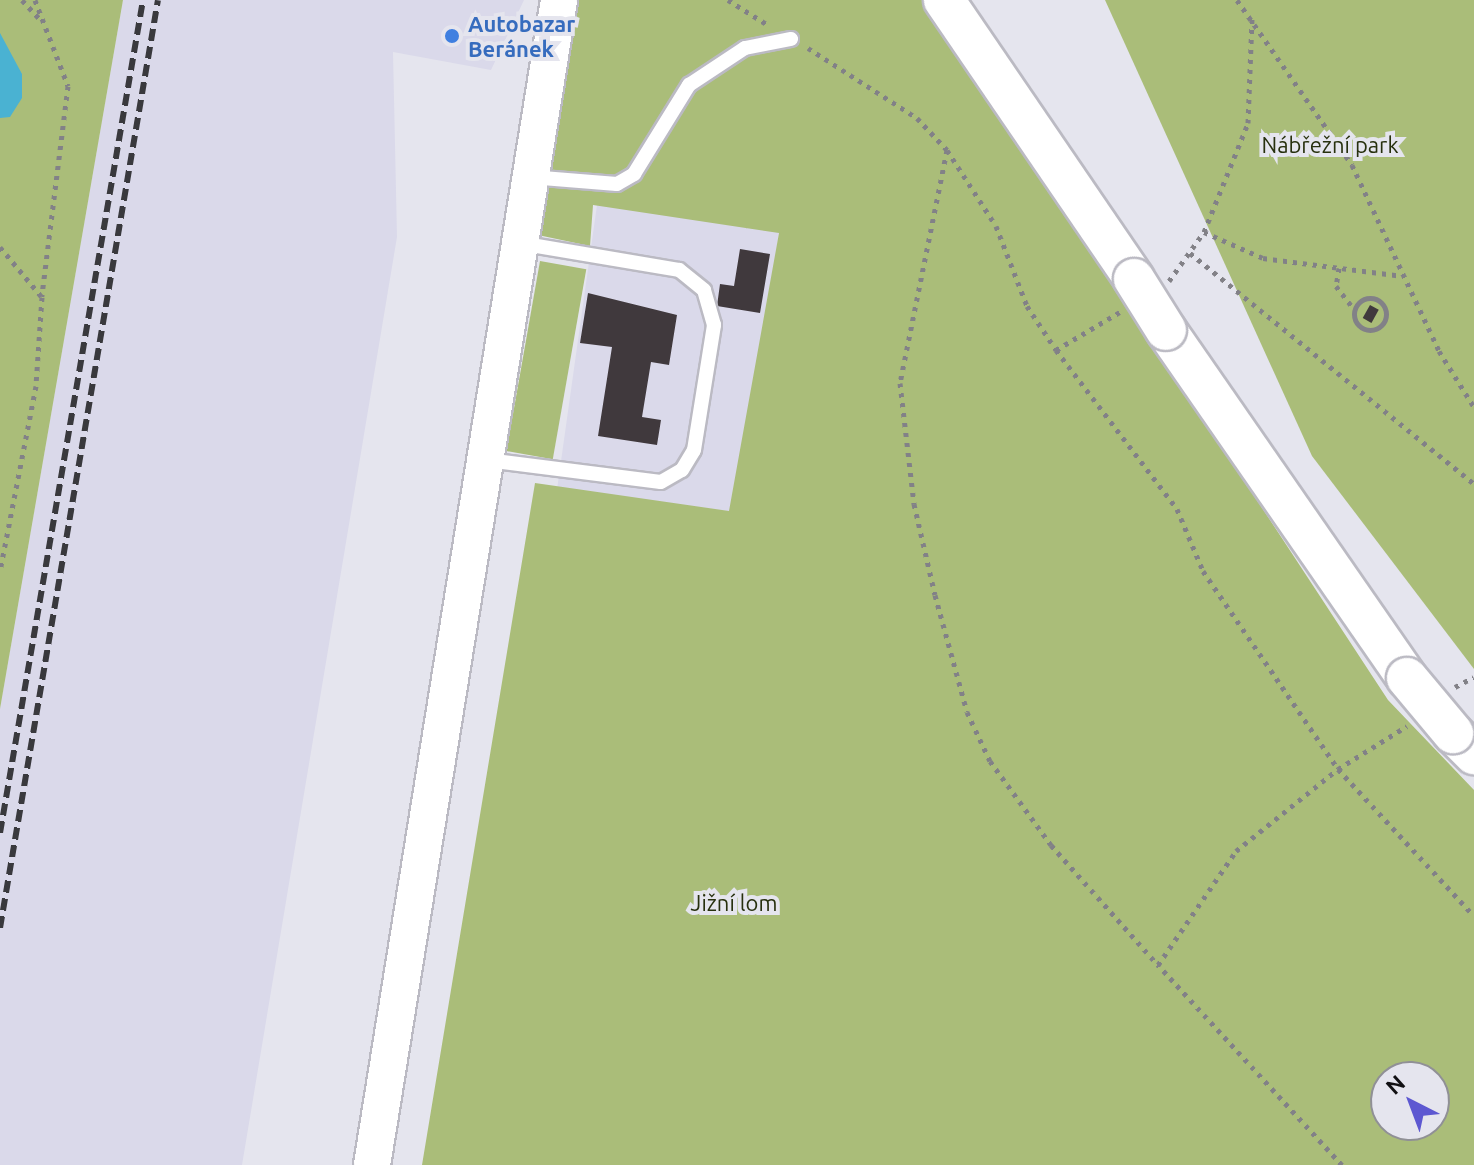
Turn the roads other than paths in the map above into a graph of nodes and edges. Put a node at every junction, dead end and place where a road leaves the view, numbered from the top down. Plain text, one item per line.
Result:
1 (559, 0) edge
2 (944, 0) edge
3 (791, 39) road end
4 (530, 177) junction
5 (520, 243) junction
6 (483, 460) junction
7 (1464, 744) edge
8 (372, 1165) edge

1 - 4 street
2 - 7 main road, bridge
3 - 4 lane
4 - 5 street
5 - 6 street
5 - 6 lane
6 - 8 street

